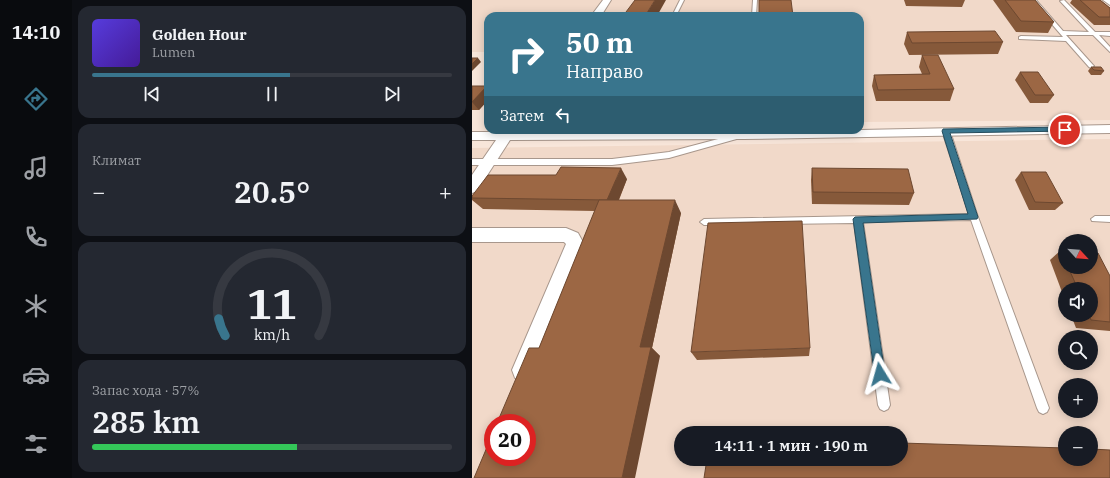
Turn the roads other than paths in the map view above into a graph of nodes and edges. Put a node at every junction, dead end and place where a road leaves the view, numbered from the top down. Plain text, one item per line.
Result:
1 (608, 0) edge
2 (682, 0) edge
3 (755, 0) edge
4 (1033, 0) edge
5 (1107, 0) edge
6 (1062, 1) dead end
7 (1110, 2) edge
8 (599, 12) edge
9 (676, 12) edge
10 (754, 12) edge
11 (1063, 34) junction
12 (1094, 34) junction
13 (1110, 34) edge
14 (1021, 38) dead end
15 (1067, 39) junction
16 (1110, 50) edge
17 (1091, 66) edge
18 (1110, 129) edge
19 (946, 131) junction
20 (864, 133) edge
21 (496, 134) edge
22 (507, 134) edge
23 (721, 134) edge
24 (794, 134) edge
25 (743, 135) junction
26 (472, 136) edge
27 (472, 162) edge
28 (488, 162) junction
29 (472, 187) edge
30 (974, 217) junction
31 (858, 219) junction
32 (1110, 219) edge
33 (1095, 220) dead end
34 (704, 222) dead end
35 (472, 234) edge
36 (516, 387) edge
37 (884, 405) dead end
38 (1042, 408) dead end

1 - 8 street
2 - 9 lane
3 - 10 lane
4 - 11 lane
5 - 7 street
6 - 12 lane
11 - 12 lane
11 - 15 lane
12 - 13 lane
12 - 16 lane
14 - 15 lane
15 - 17 lane
18 - 19 street
19 - 20 street
19 - 30 lane
21 - 26 street
22 - 28 street
23 - 25 street
24 - 25 street
25 - 28 lane
27 - 28 lane
28 - 29 street
30 - 31 lane
30 - 38 lane
31 - 34 lane
31 - 37 lane
32 - 33 lane
35 - 36 street

